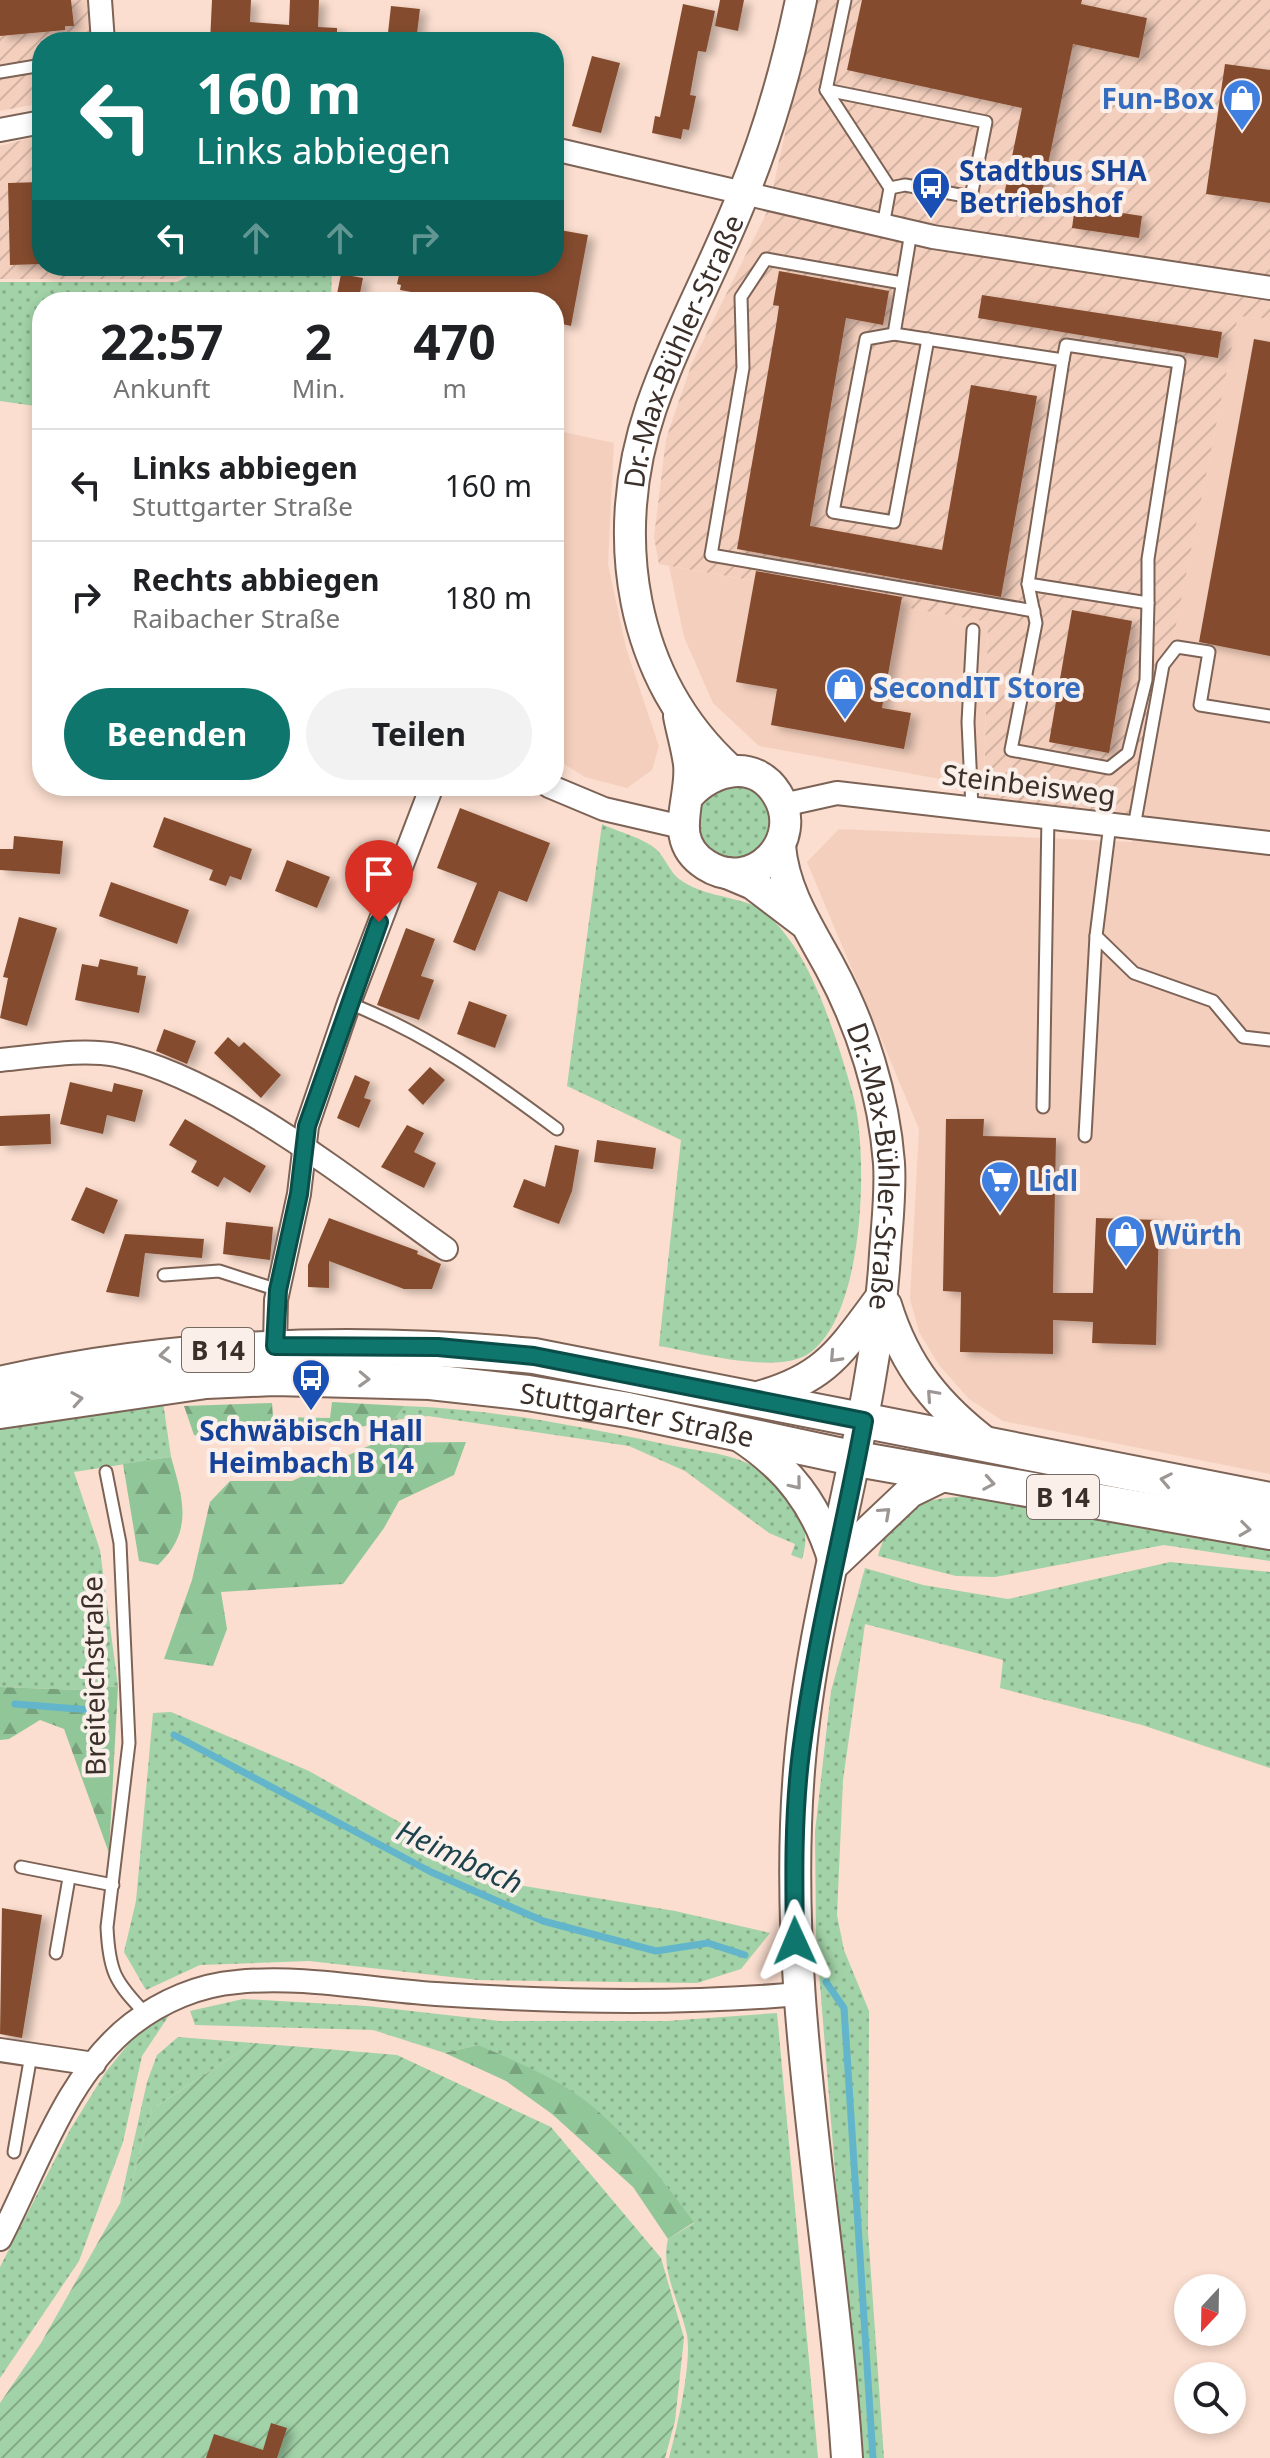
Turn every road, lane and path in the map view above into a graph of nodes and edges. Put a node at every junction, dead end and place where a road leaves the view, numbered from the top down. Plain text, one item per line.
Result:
1 (100, 0) edge
2 (801, 0) edge
3 (845, 0) edge
4 (102, 32) edge
5 (32, 67) edge
6 (0, 72) edge
7 (826, 90) junction
8 (32, 124) edge
9 (0, 130) edge
10 (564, 151) edge
11 (890, 188) junction
12 (743, 195) junction
13 (883, 227) junction
14 (911, 232) junction
15 (902, 283) junction
16 (1270, 288) edge
17 (894, 334) junction
18 (928, 339) junction
19 (1063, 360) junction
20 (1028, 584) junction
21 (1148, 603) junction
22 (1034, 611) junction
23 (973, 630) dead end
24 (676, 706) junction
25 (1270, 716) edge
26 (730, 770) junction
27 (564, 792) edge
28 (689, 795) junction
29 (428, 796) edge
30 (783, 805) junction
31 (972, 808) junction
32 (1048, 816) junction
33 (1110, 824) junction
34 (682, 827) junction
35 (1134, 827) junction
36 (1270, 843) edge
37 (780, 846) junction
38 (727, 873) junction
39 (805, 923) junction
40 (1096, 936) junction
41 (349, 1003) junction
42 (1270, 1040) edge
43 (0, 1060) edge
44 (1043, 1107) dead end
45 (557, 1129) dead end
46 (1085, 1136) dead end
47 (305, 1149) junction
48 (446, 1249) dead end
49 (164, 1275) dead end
50 (278, 1290) junction
51 (883, 1295) junction
52 (275, 1346) junction
53 (0, 1384) edge
54 (754, 1398) junction
55 (0, 1411) edge
56 (864, 1421) junction
57 (736, 1434) junction
58 (990, 1446) junction
59 (855, 1469) junction
60 (106, 1472) dead end
61 (945, 1475) junction
62 (1270, 1500) edge
63 (1270, 1532) edge
64 (837, 1553) junction
65 (21, 1867) dead end
66 (69, 1878) junction
67 (113, 1885) junction
68 (56, 1953) dead end
69 (799, 1994) junction
70 (146, 2014) junction
71 (0, 2050) edge
72 (31, 2055) junction
73 (94, 2064) junction
74 (14, 2152) dead end
75 (0, 2239) edge
76 (847, 2458) edge

1 - 4 street
2 - 12 street, Dr.-Max-Bühler-Straße
3 - 7 lane
5 - 6 lane
7 - 11 lane
7 - 11 lane
8 - 9 street
10 - 12 street
11 - 13 lane
12 - 13 street
12 - 24 street, Dr.-Max-Bühler-Straße
13 - 14 street
14 - 15 lane
14 - 16 street
15 - 17 lane
15 - 22 lane
17 - 18 lane
17 - 18 lane
18 - 19 lane
19 - 20 lane
19 - 21 lane
20 - 21 lane
20 - 22 lane
21 - 22 lane
23 - 31 lane
24 - 26 street, Dr.-Max-Bühler-Straße
24 - 28 street, Dr.-Max-Bühler-Straße
25 - 35 lane
26 - 28 street
26 - 30 street
27 - 34 street
28 - 34 street
29 - 41 street
30 - 31 street, Steinbeisweg
30 - 37 street
31 - 32 street, Steinbeisweg
32 - 33 street, Steinbeisweg
32 - 44 lane
33 - 35 street, Steinbeisweg
33 - 40 lane
34 - 38 street
35 - 36 street, Steinbeisweg
37 - 38 street
37 - 39 street, Dr.-Max-Bühler-Straße
38 - 39 street, Dr.-Max-Bühler-Straße
39 - 51 street, Dr.-Max-Bühler-Straße
40 - 42 lane
40 - 46 lane
41 - 45 lane
41 - 47 street
43 - 47 street
47 - 48 street
47 - 50 street
49 - 50 lane
50 - 52 street
51 -> 54 street
51 - 56 street, Dr.-Max-Bühler-Straße
58 -> 51 street
52 -> 53 main road, Stuttgarter Straße / B 14
52 - 54 main road, Stuttgarter Straße / B 14
54 - 56 main road, Stuttgarter Straße / B 14
55 -> 57 main road, Stuttgarter Straße / B 14
56 - 58 main road, Stuttgarter Straße / B 14
56 - 59 street, Dr.-Max-Bühler-Straße
57 - 59 main road, Stuttgarter Straße / B 14
57 -> 64 street
62 -> 58 main road, Stuttgarter Straße / B 14
59 - 61 main road, Stuttgarter Straße / B 14
59 - 64 street, Dr.-Max-Bühler-Straße
60 - 67 lane, Breiteichstraße
61 -> 63 main road, Stuttgarter Straße / B 14
64 -> 61 street
64 - 69 street, Dr.-Max-Bühler-Straße
65 - 66 lane
66 - 67 lane
66 - 68 lane
67 - 70 lane, Breiteichstraße
69 - 70 street
69 - 76 street, Dr.-Max-Bühler-Straße
70 - 73 street
71 - 72 street
72 - 73 street
72 - 74 lane
73 - 75 street

